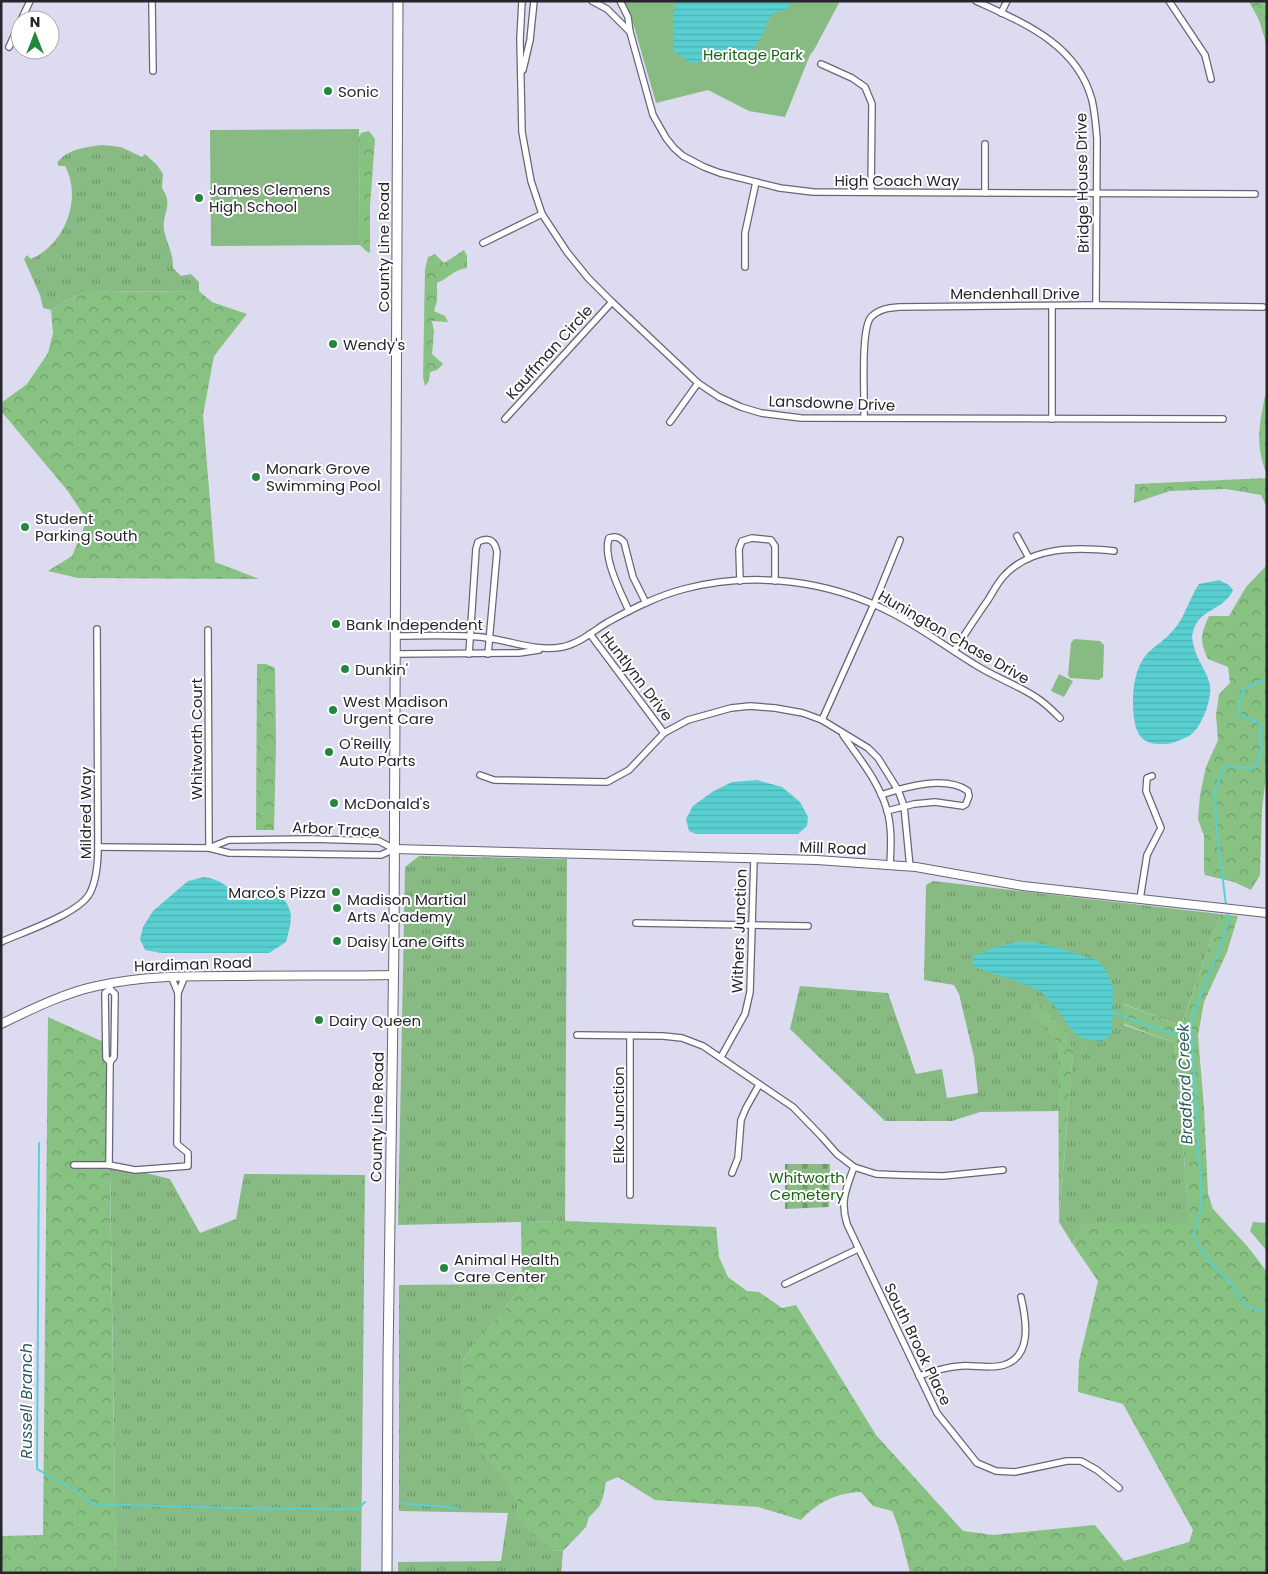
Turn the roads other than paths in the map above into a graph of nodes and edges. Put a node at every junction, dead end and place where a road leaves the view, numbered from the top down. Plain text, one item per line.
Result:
1 (152, 1) edge
2 (398, 1) edge
3 (522, 1) edge
4 (534, 1) edge
5 (620, 1) edge
6 (976, 1) edge
7 (1007, 1) edge
8 (1170, 1) edge
9 (594, 2) edge
10 (1001, 12) junction
11 (630, 32) junction
12 (821, 64) dead end
13 (153, 71) dead end
14 (521, 76) junction
15 (1210, 80) dead end
16 (985, 144) dead end
17 (756, 182) junction
18 (871, 192) junction
19 (985, 193) junction
20 (1097, 193) junction
21 (1255, 194) dead end
22 (542, 214) junction
23 (483, 244) dead end
24 (745, 267) dead end
25 (612, 302) junction
26 (1096, 305) junction
27 (1052, 306) junction
28 (1263, 307) dead end
29 (698, 383) junction
30 (864, 418) junction
31 (505, 419) dead end
32 (1052, 419) junction
33 (1223, 420) dead end
34 (670, 422) dead end
35 (1017, 536) dead end
36 (900, 540) dead end
37 (1114, 551) dead end
38 (1029, 558) junction
39 (740, 581) junction
40 (776, 581) junction
41 (646, 603) junction
42 (874, 604) junction
43 (629, 611) junction
44 (97, 629) dead end
45 (208, 630) dead end
46 (590, 634) junction
47 (396, 636) junction
48 (471, 637) junction
49 (489, 638) junction
50 (543, 649) junction
51 (954, 651) junction
52 (396, 654) junction
53 (470, 654) junction
54 (488, 654) junction
55 (1060, 718) dead end
56 (822, 720) junction
57 (664, 733) junction
58 (842, 733) junction
59 (480, 775) dead end
60 (1152, 776) dead end
61 (898, 790) junction
62 (881, 795) junction
63 (904, 806) junction
64 (887, 811) junction
65 (98, 848) junction
66 (209, 848) junction
67 (394, 849) junction
68 (754, 859) junction
69 (890, 865) junction
70 (910, 867) junction
71 (1140, 898) junction
72 (1267, 912) edge
73 (636, 923) dead end
74 (752, 925) junction
75 (808, 926) dead end
76 (1, 942) edge
77 (394, 975) junction
78 (171, 976) junction
79 (185, 976) junction
80 (110, 986) junction
81 (178, 994) junction
82 (1, 1024) edge
83 (577, 1035) dead end
84 (630, 1036) junction
85 (721, 1057) junction
86 (110, 1062) junction
87 (760, 1085) junction
88 (74, 1165) dead end
89 (109, 1165) junction
90 (854, 1167) junction
91 (1003, 1170) dead end
92 (732, 1173) dead end
93 (630, 1195) dead end
94 (858, 1249) junction
95 (785, 1284) dead end
96 (1021, 1297) dead end
97 (920, 1376) junction
98 (1119, 1488) dead end
99 (388, 1573) edge

1 - 13 street
2 - 47 main road, County Line Road
3 - 14 street, Lansdowne Drive
4 - 14 street, Lansdowne Drive
5 - 11 street, High Coach Way
6 - 10 street, Bridge House Drive
7 - 10 street
8 - 15 street
9 - 11 street
10 - 20 street, Bridge House Drive
11 - 17 street, High Coach Way
12 - 18 street
14 - 22 street, Lansdowne Drive
16 - 19 street
17 - 18 street, High Coach Way
17 - 24 street
18 - 19 street, High Coach Way
19 - 20 street, High Coach Way
20 - 21 street, High Coach Way
20 - 26 street, Bridge House Drive
22 - 23 street
22 - 25 street, Lansdowne Drive
25 - 29 street, Lansdowne Drive
25 - 31 street, Kauffman Circle
26 - 27 street, Mendenhall Drive
26 - 28 street, Mendenhall Drive
27 - 30 street, Mendenhall Drive
27 - 32 street
29 - 30 street, Lansdowne Drive
29 - 34 street
30 - 32 street, Lansdowne Drive
32 - 33 street, Lansdowne Drive
35 - 38 street
36 - 42 street
37 - 38 street
38 - 51 street
39 - 40 street, Hunington Chase Drive
39 - 40 street
39 - 41 street, Hunington Chase Drive
40 - 42 street, Hunington Chase Drive
41 - 43 street, Hunington Chase Drive
41 - 43 street
42 - 51 street, Hunington Chase Drive
42 - 56 street
43 - 46 street, Hunington Chase Drive
44 - 65 street, Mildred Way
45 - 66 street, Whitworth Court
46 - 50 street, Hunington Chase Drive
46 - 57 street, Huntlynn Drive
47 - 48 street, Hunington Chase Drive
47 - 52 main road, County Line Road
48 - 49 street, Hunington Chase Drive
48 - 49 street
48 - 53 street
49 - 50 street, Hunington Chase Drive
49 - 54 street
50 - 54 street
51 - 55 street, Hunington Chase Drive
52 - 53 street
52 - 67 main road, County Line Road
53 - 54 street
56 - 57 street
56 - 58 street
57 - 59 street
58 - 61 street
58 - 62 street
60 - 71 street
61 - 62 street
61 - 63 street
61 - 63 street
62 - 64 street
63 - 64 street
63 - 70 street
64 - 69 street
65 - 66 street, Arbor Trace
65 - 76 street, Mildred Way
66 - 67 street, Arbor Trace
66 - 67 street, Arbor Trace
67 - 68 street, Mill Road
67 - 77 main road, County Line Road
68 - 69 street, Mill Road
68 - 74 street, Withers Junction
69 - 70 street, Mill Road
70 - 71 street, Mill Road
71 - 72 street, Mill Road
73 - 74 street
74 - 75 street
74 - 85 street, Withers Junction
77 - 79 street, Hardiman Road
77 - 99 main road, County Line Road
78 - 79 street, Hardiman Road
78 - 80 street, Hardiman Road
78 - 81 street
79 - 81 street
80 - 82 street, Hardiman Road
80 - 86 street
80 - 86 street
81 - 89 street
83 - 84 street
84 - 85 street
84 - 93 street, Elko Junction
85 - 87 street
86 - 89 street
87 - 90 street
87 - 92 street
88 - 89 street
90 - 91 street
90 - 94 street, South Brook Place
94 - 95 street
94 - 97 street, South Brook Place
96 - 97 street
97 - 98 street, South Brook Place

